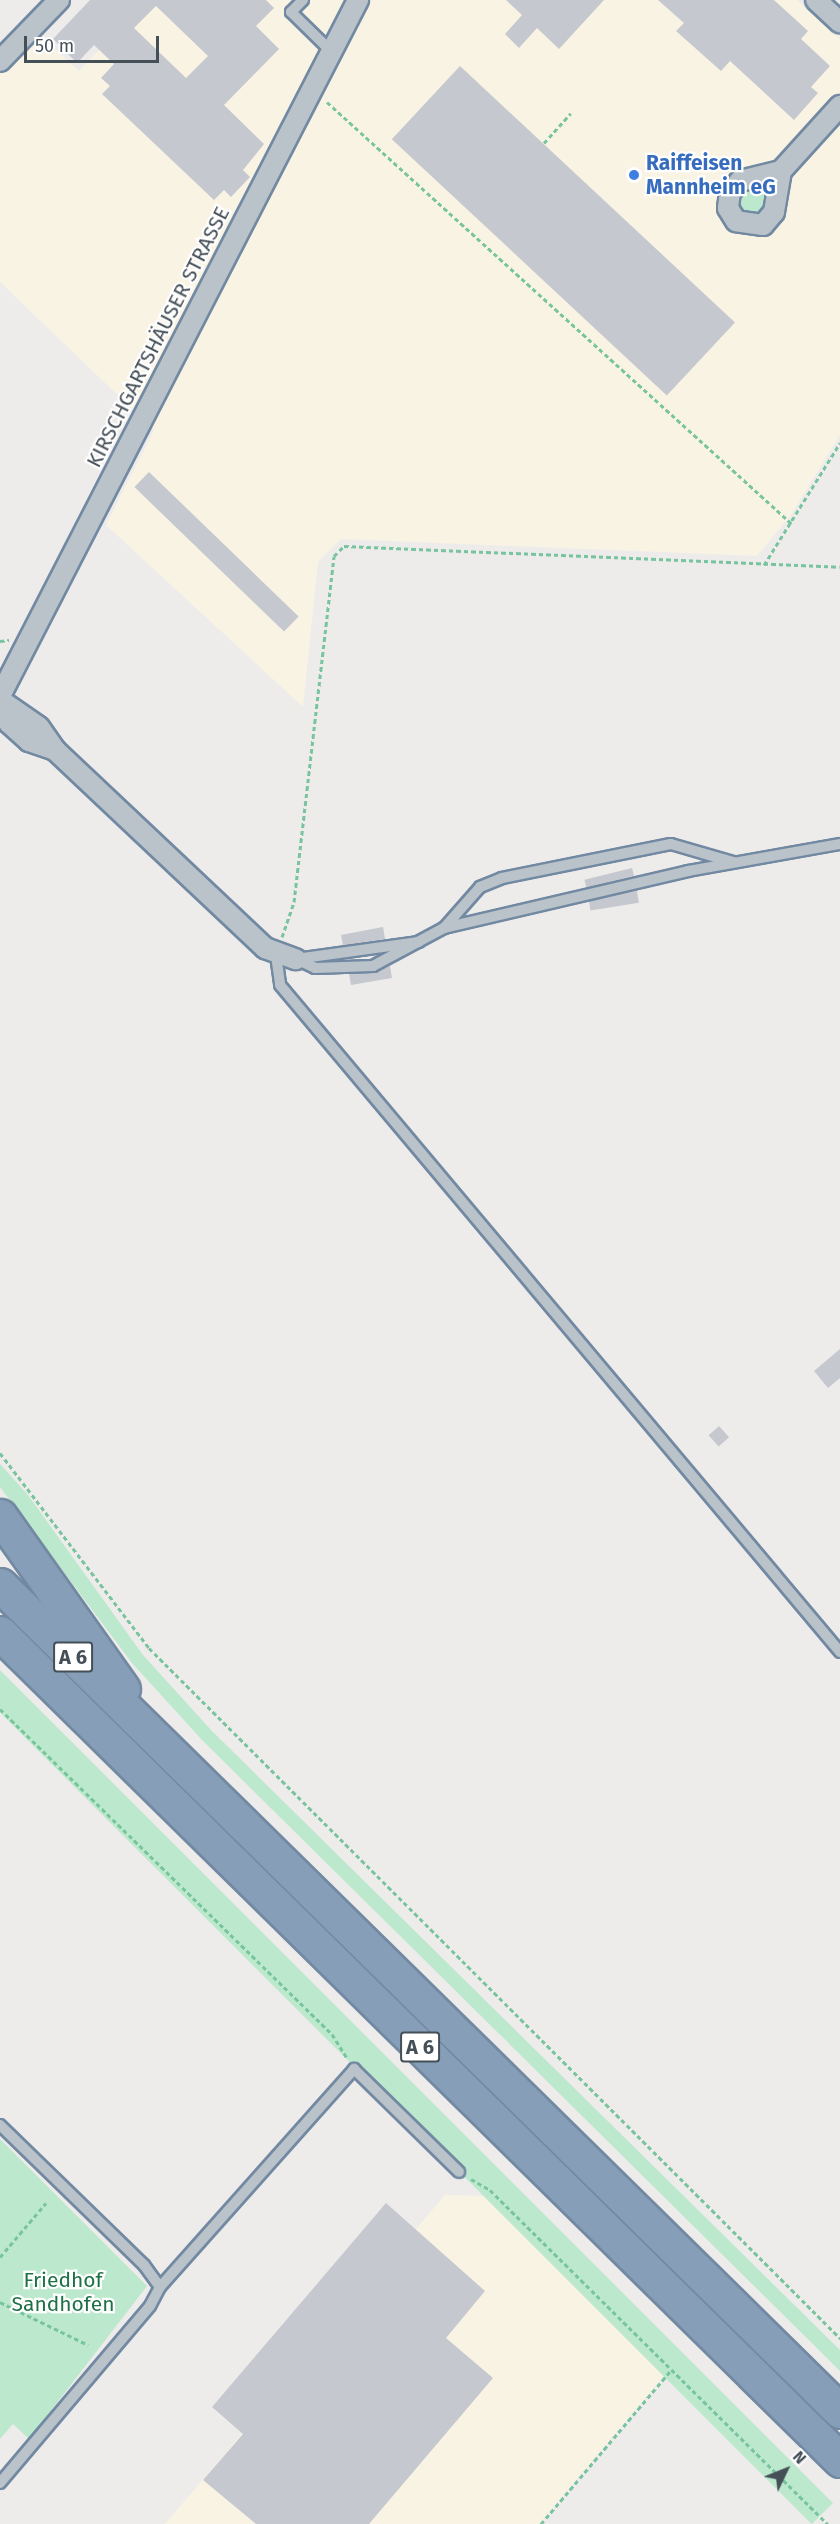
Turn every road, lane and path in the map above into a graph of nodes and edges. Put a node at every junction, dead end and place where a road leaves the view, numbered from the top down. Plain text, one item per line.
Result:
1 (59, 0) edge
2 (303, 0) edge
3 (358, 0) edge
4 (816, 0) edge
5 (840, 22) edge
6 (332, 52) junction
7 (0, 61) edge
8 (312, 89) junction
9 (840, 106) edge
10 (571, 113) dead end
11 (543, 143) dead end
12 (781, 171) dead end
13 (840, 443) edge
14 (791, 522) junction
15 (764, 565) junction
16 (840, 567) edge
17 (0, 700) edge
18 (840, 844) edge
19 (736, 863) junction
20 (444, 928) junction
21 (423, 942) junction
22 (286, 957) junction
23 (0, 1453) edge
24 (0, 1516) edge
25 (0, 1585) edge
26 (0, 1633) edge
27 (840, 1652) edge
28 (0, 1709) edge
29 (147, 1729) junction
30 (354, 2069) junction
31 (0, 2125) edge
32 (459, 2172) joint
33 (46, 2203) dead end
34 (0, 2257) edge
35 (160, 2287) junction
36 (0, 2302) edge
37 (840, 2338) edge
38 (88, 2345) dead end
39 (671, 2370) junction
40 (840, 2410) edge
41 (840, 2460) edge
42 (0, 2483) edge
43 (541, 2524) edge
44 (828, 2524) edge

1 - 7 street
2 - 6 lane
3 - 6 street, KIRSCHGARTSHÄUSER STRASSE
4 - 5 street
6 - 8 street, KIRSCHGARTSHÄUSER STRASSE
8 - 14 path
8 - 17 street, KIRSCHGARTSHÄUSER STRASSE
9 - 12 street
10 - 11 path
13 - 14 path
14 - 15 path
15 - 16 path
15 - 22 path
17 - 22 street
18 - 19 lane
19 - 20 lane
19 - 20 lane
20 - 21 lane
21 - 22 lane
21 - 22 lane
22 - 27 lane
23 - 37 path
24 - 29 highway
25 - 29 highway, A 6
26 - 41 highway, A 6
28 - 30 path
29 - 40 highway, A 6
30 - 32 lane
30 - 35 lane
31 - 35 lane
32 - 39 path
33 - 34 path
35 - 42 lane
36 - 38 path
39 - 43 path
39 - 44 path

